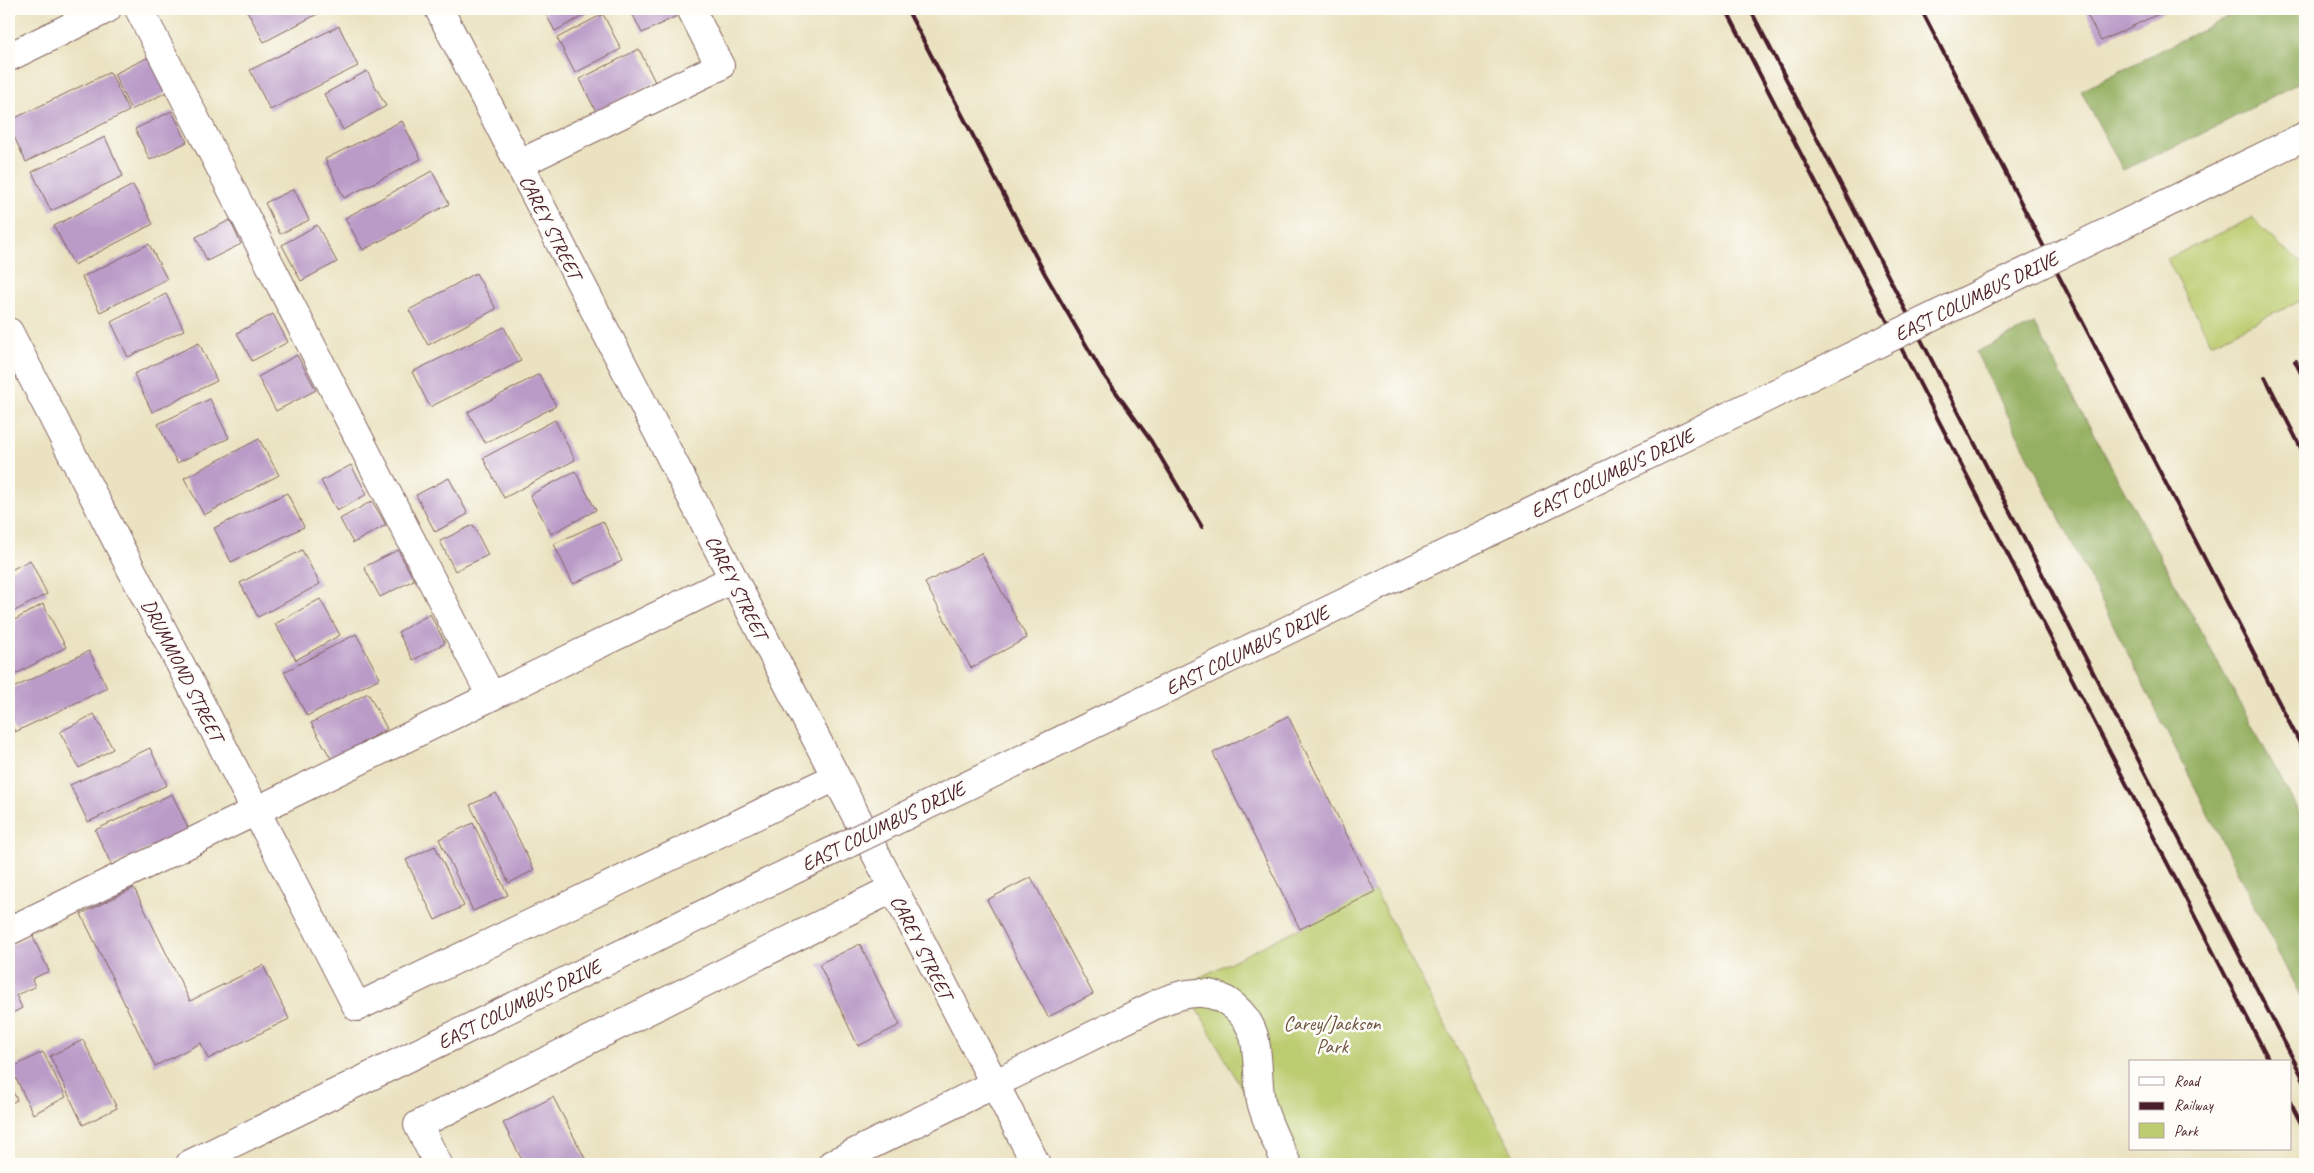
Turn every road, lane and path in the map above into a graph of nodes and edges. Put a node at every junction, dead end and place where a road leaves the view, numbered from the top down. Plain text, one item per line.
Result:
1 (106, 9) edge
2 (139, 9) edge
3 (439, 9) edge
4 (691, 9) edge
5 (9, 57) edge
6 (2305, 136) edge
7 (519, 164) junction
8 (9, 332) edge
9 (733, 579) junction
10 (491, 696) junction
11 (836, 778) junction
12 (256, 811) junction
13 (892, 888) junction
14 (12, 922) edge
15 (994, 1085) junction
16 (190, 1164) edge
17 (438, 1164) edge
18 (832, 1164) edge
19 (1036, 1164) edge
20 (1287, 1164) edge

1 - 5 street
2 - 10 street
3 - 7 street, CAREY STREET
4 - 7 street
6 - 16 street, EAST COLUMBUS DRIVE, bridge
7 - 9 street, CAREY STREET
8 - 12 street, DRUMMOND STREET
9 - 10 street
9 - 11 street, CAREY STREET
10 - 12 street
11 - 12 street, DRUMMOND STREET
11 - 13 street, CAREY STREET
12 - 14 street
13 - 15 street, CAREY STREET
13 - 17 street
15 - 18 street
15 - 19 street, CAREY STREET
15 - 20 street

